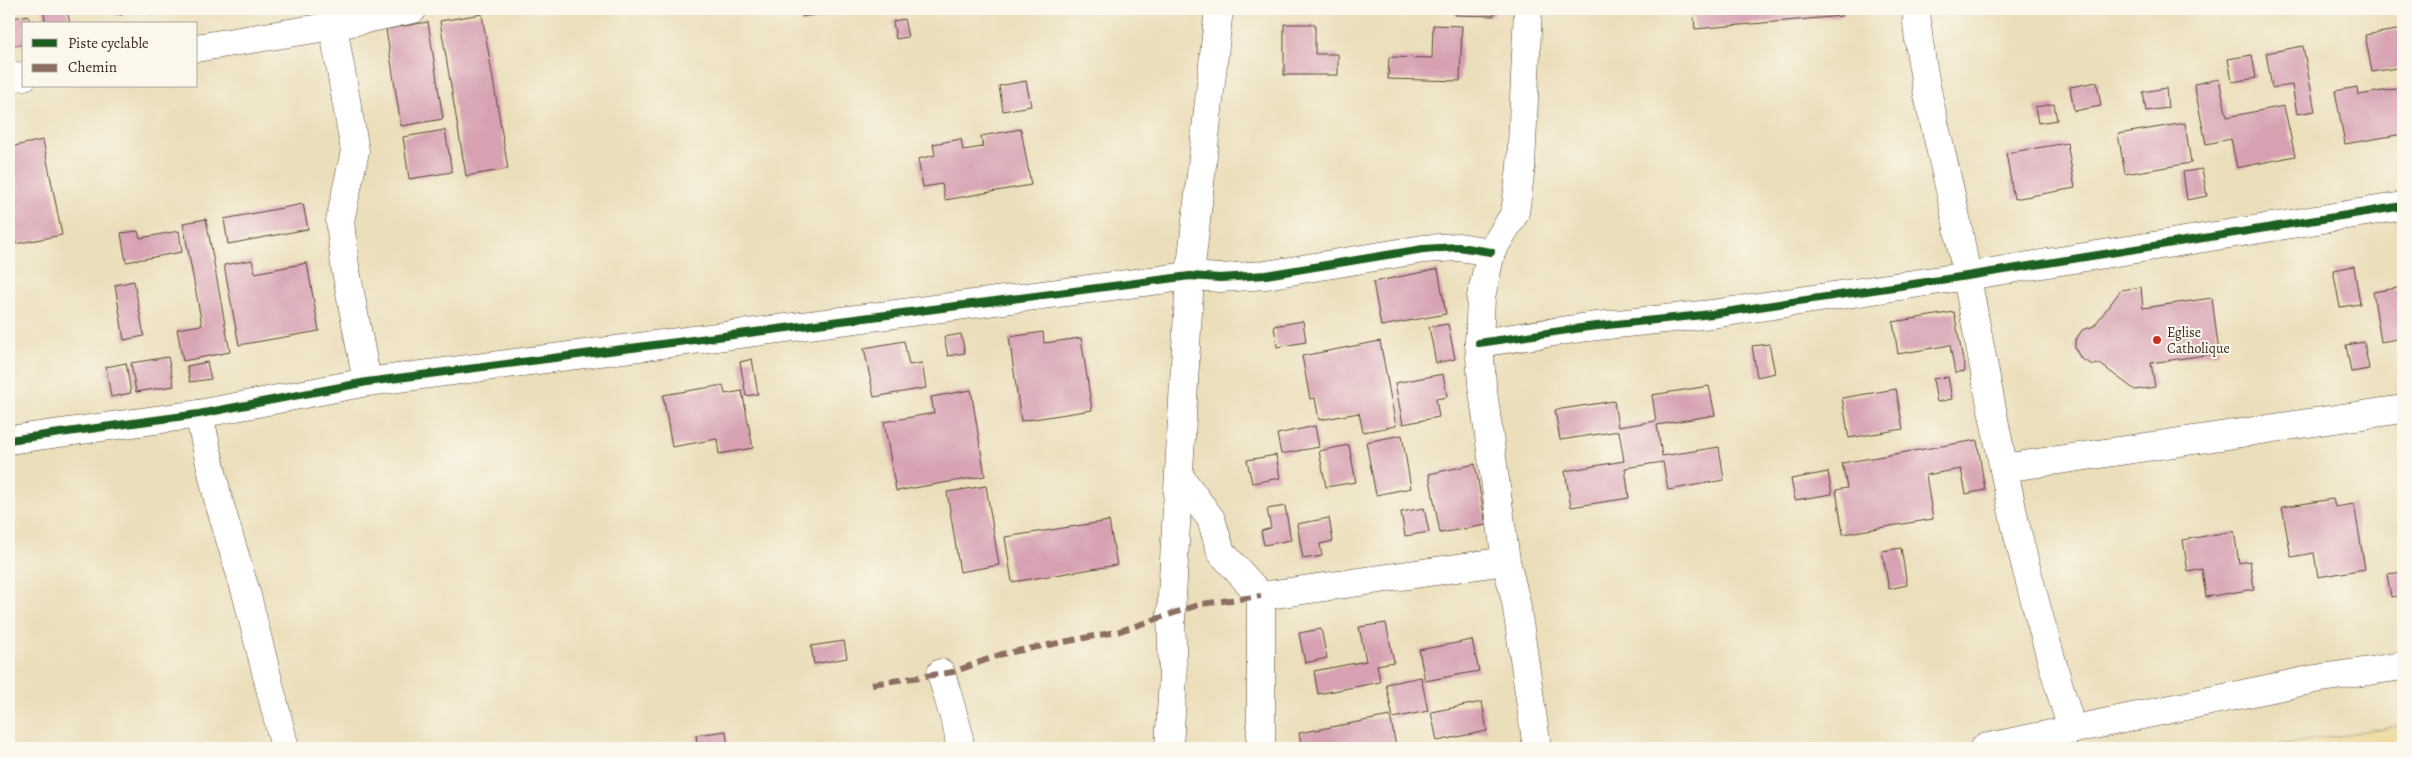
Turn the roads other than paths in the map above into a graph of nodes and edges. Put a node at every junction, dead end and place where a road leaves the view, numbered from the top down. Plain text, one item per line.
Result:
1 (413, 9) edge
2 (1219, 9) edge
3 (1528, 9) edge
4 (1916, 9) edge
5 (294, 20) edge
6 (333, 26) junction
7 (198, 47) edge
8 (22, 76) edge
9 (9, 78) edge
10 (2403, 206) edge
11 (1491, 252) junction
12 (1190, 276) junction
13 (1967, 276) junction
14 (1479, 343) junction
15 (366, 382) junction
16 (2403, 409) edge
17 (199, 414) junction
18 (9, 440) edge
19 (2004, 468) junction
20 (1180, 477) junction
21 (1506, 561) junction
22 (1261, 596) junction
23 (2403, 666) edge
24 (942, 673) dead end
25 (2072, 730) junction
26 (285, 748) edge
27 (960, 748) edge
28 (1169, 748) edge
29 (1260, 748) edge
30 (1537, 748) edge
31 (1984, 748) edge

1 - 6 street
2 - 12 street
3 - 11 street
4 - 13 street
5 - 6 street
5 - 7 street
6 - 15 street
8 - 9 street
10 - 13 street
11 - 12 street
11 - 14 street
12 - 15 street
12 - 20 street
13 - 14 street
13 - 19 street
14 - 21 street
15 - 17 street
16 - 19 street
17 - 18 street
17 - 26 street
19 - 25 street
20 - 22 street
20 - 28 street
21 - 22 street
21 - 30 street
22 - 29 street
23 - 25 street
24 - 27 street
25 - 31 street

